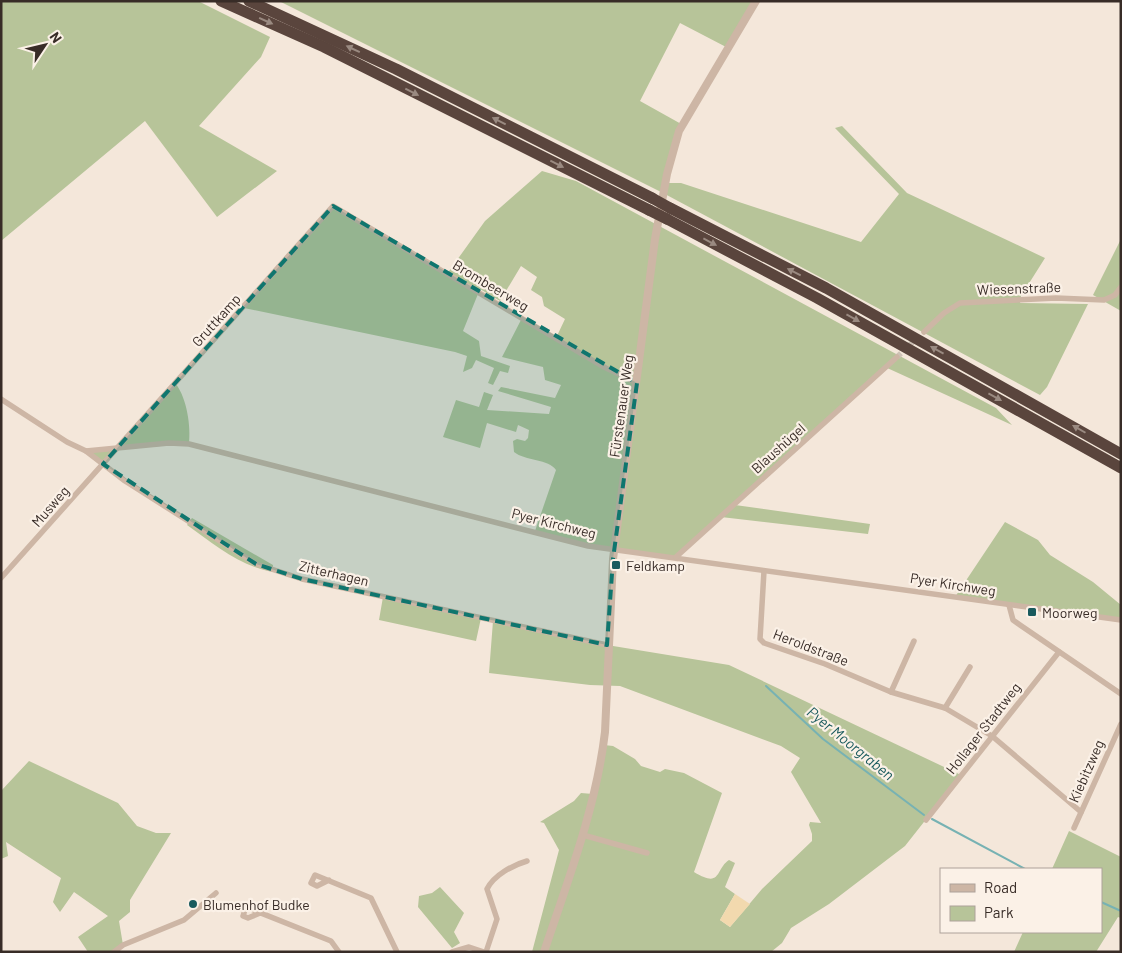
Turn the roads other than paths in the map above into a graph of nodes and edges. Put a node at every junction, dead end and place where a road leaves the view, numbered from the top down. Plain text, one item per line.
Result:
1 (221, 1) edge
2 (250, 1) edge
3 (756, 1) edge
4 (333, 206) joint
5 (1121, 287) edge
6 (924, 332) tunnel mouth
7 (897, 357) tunnel mouth
8 (637, 383) junction
9 (1, 399) edge
10 (117, 449) junction
11 (86, 451) junction
12 (1121, 454) edge
13 (102, 464) junction
14 (1121, 468) edge
15 (614, 550) junction
16 (676, 557) junction
17 (764, 571) junction
18 (1, 578) edge
19 (1009, 605) junction
20 (1121, 620) edge
21 (914, 641) dead end
22 (608, 645) junction
23 (1060, 652) junction
24 (970, 667) dead end
25 (891, 692) junction
26 (1121, 694) edge
27 (945, 708) junction
28 (1121, 724) edge
29 (992, 736) junction
30 (1081, 812) junction
31 (926, 820) dead end
32 (1074, 828) dead end
33 (583, 836) junction
34 (647, 854) dead end
35 (527, 861) dead end
36 (329, 880) dead end
37 (216, 893) dead end
38 (260, 913) dead end
39 (114, 952) edge
40 (339, 952) edge
41 (397, 952) edge
42 (452, 952) edge
43 (485, 952) edge
44 (544, 952) edge

1 -> 14 highway, bridge
12 -> 2 highway, bridge
3 - 8 street, Fürstenauer Weg
4 - 8 street, Brombeerweg
4 - 10 street, Gruttkamp
5 - 6 street, Wiesenstraße
7 - 16 street, Blaushügel
8 - 15 street, Fürstenauer Weg
9 - 11 street
10 - 11 street, Pyer Kirchweg
10 - 13 street, Musweg
10 - 15 street, Pyer Kirchweg
11 - 13 street, Zitterhagen
13 - 18 street, Musweg
13 - 22 street, Zitterhagen
15 - 16 street, Pyer Kirchweg
15 - 22 street, Fürstenauer Weg
16 - 17 street, Pyer Kirchweg
17 - 19 street, Pyer Kirchweg
17 - 25 street, Heroldstraße
19 - 20 street, Pyer Kirchweg
19 - 23 street
21 - 25 street
22 - 33 street, Fürstenauer Weg
23 - 26 street
23 - 29 street, Hollager Stadtweg
24 - 27 street
25 - 27 street, Heroldstraße
27 - 29 street, Heroldstraße
28 - 30 street, Kiebitzweg
29 - 30 street, Heroldstraße
29 - 31 street, Hollager Stadtweg
30 - 32 street, Kiebitzweg
33 - 34 street
33 - 44 street, Fürstenauer Weg
35 - 43 street
36 - 41 street
37 - 39 street
38 - 40 street
42 - 43 street

